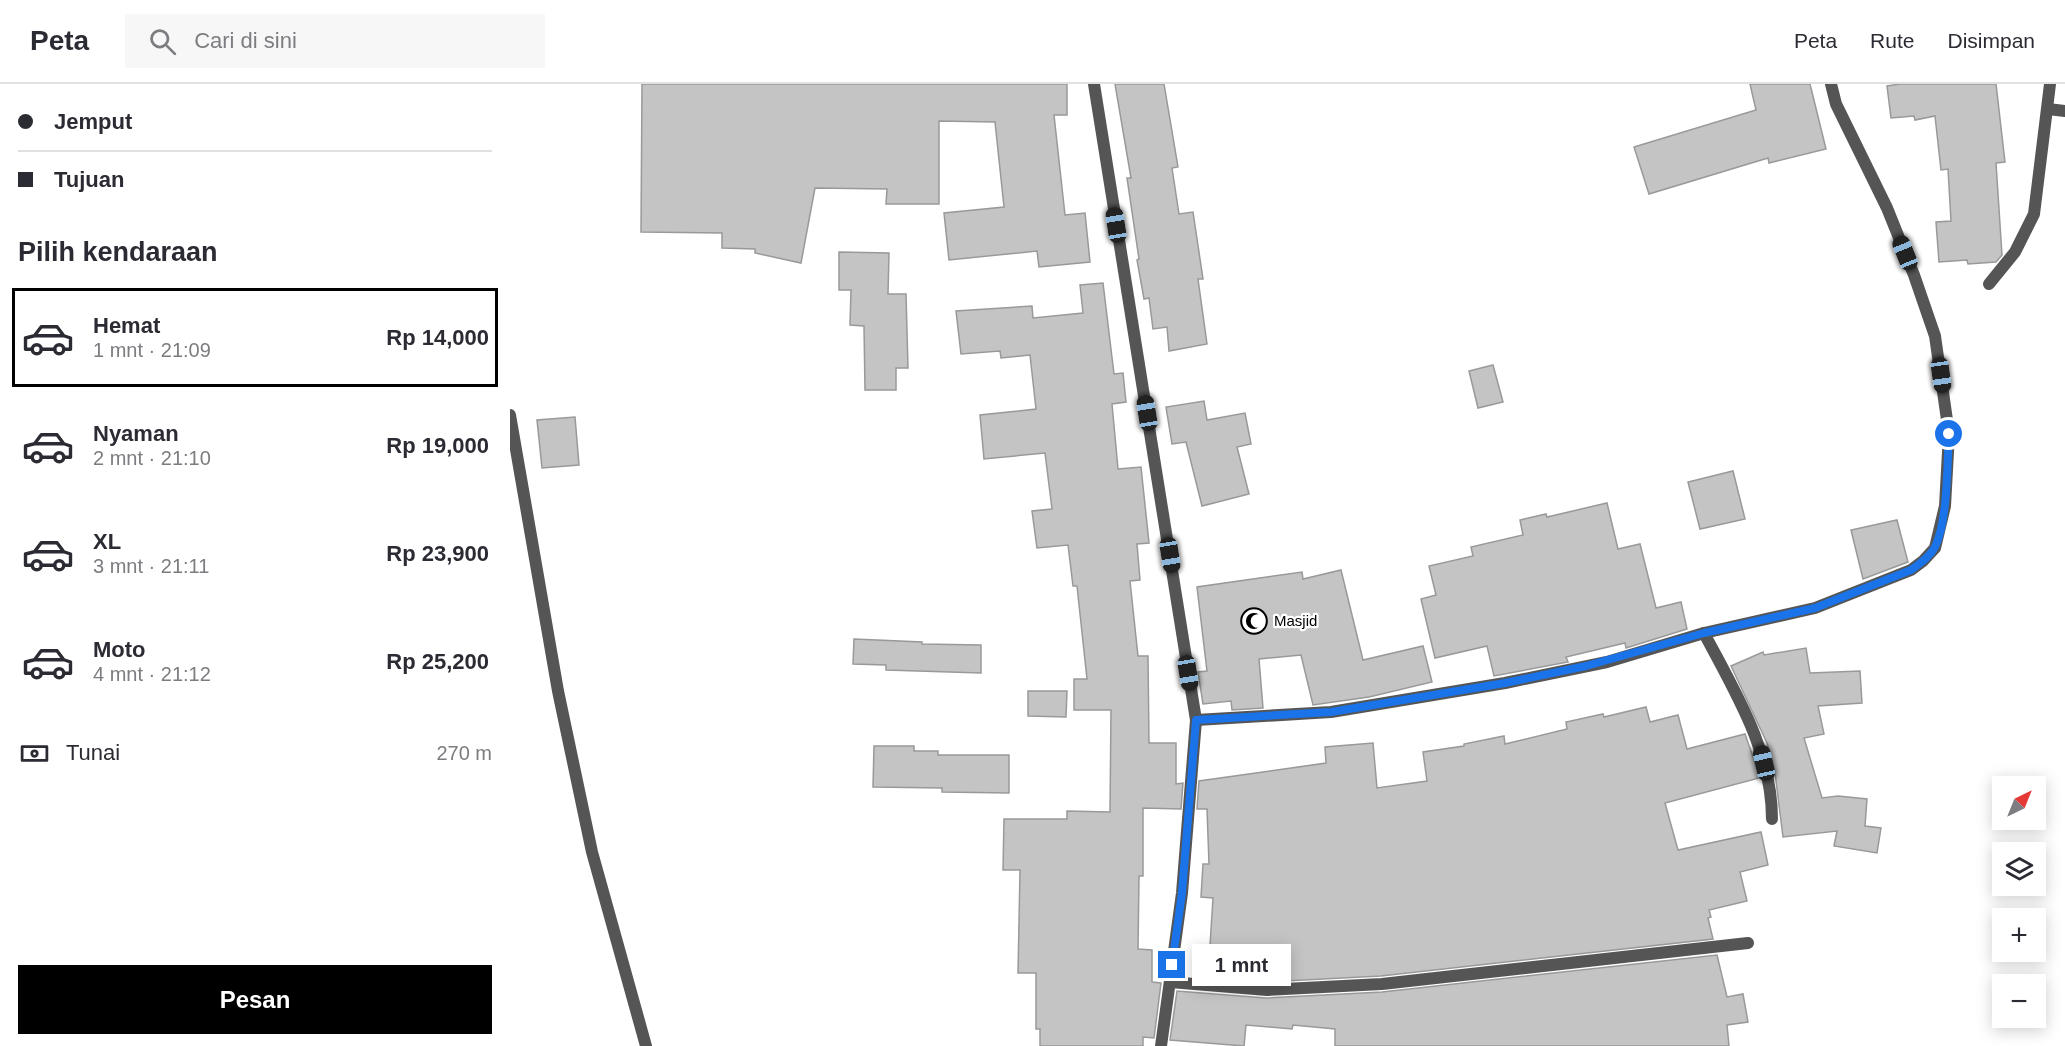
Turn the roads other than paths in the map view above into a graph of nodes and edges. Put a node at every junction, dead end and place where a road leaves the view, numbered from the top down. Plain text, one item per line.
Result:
1 (1094, 84) edge
2 (1831, 84) edge
3 (2050, 84) edge
4 (2048, 109) junction
5 (2065, 111) edge
6 (1989, 284) dead end
7 (510, 415) edge
8 (1704, 633) junction
9 (1196, 720) junction
10 (1772, 819) dead end
11 (1748, 943) dead end
12 (1170, 982) junction
13 (646, 1046) edge
14 (1161, 1046) edge

1 - 9 street
2 - 8 street
3 - 4 street
4 - 5 street
4 - 6 street
7 - 13 street
8 - 9 street
8 - 10 street
9 - 12 street
11 - 12 street
12 - 14 street

